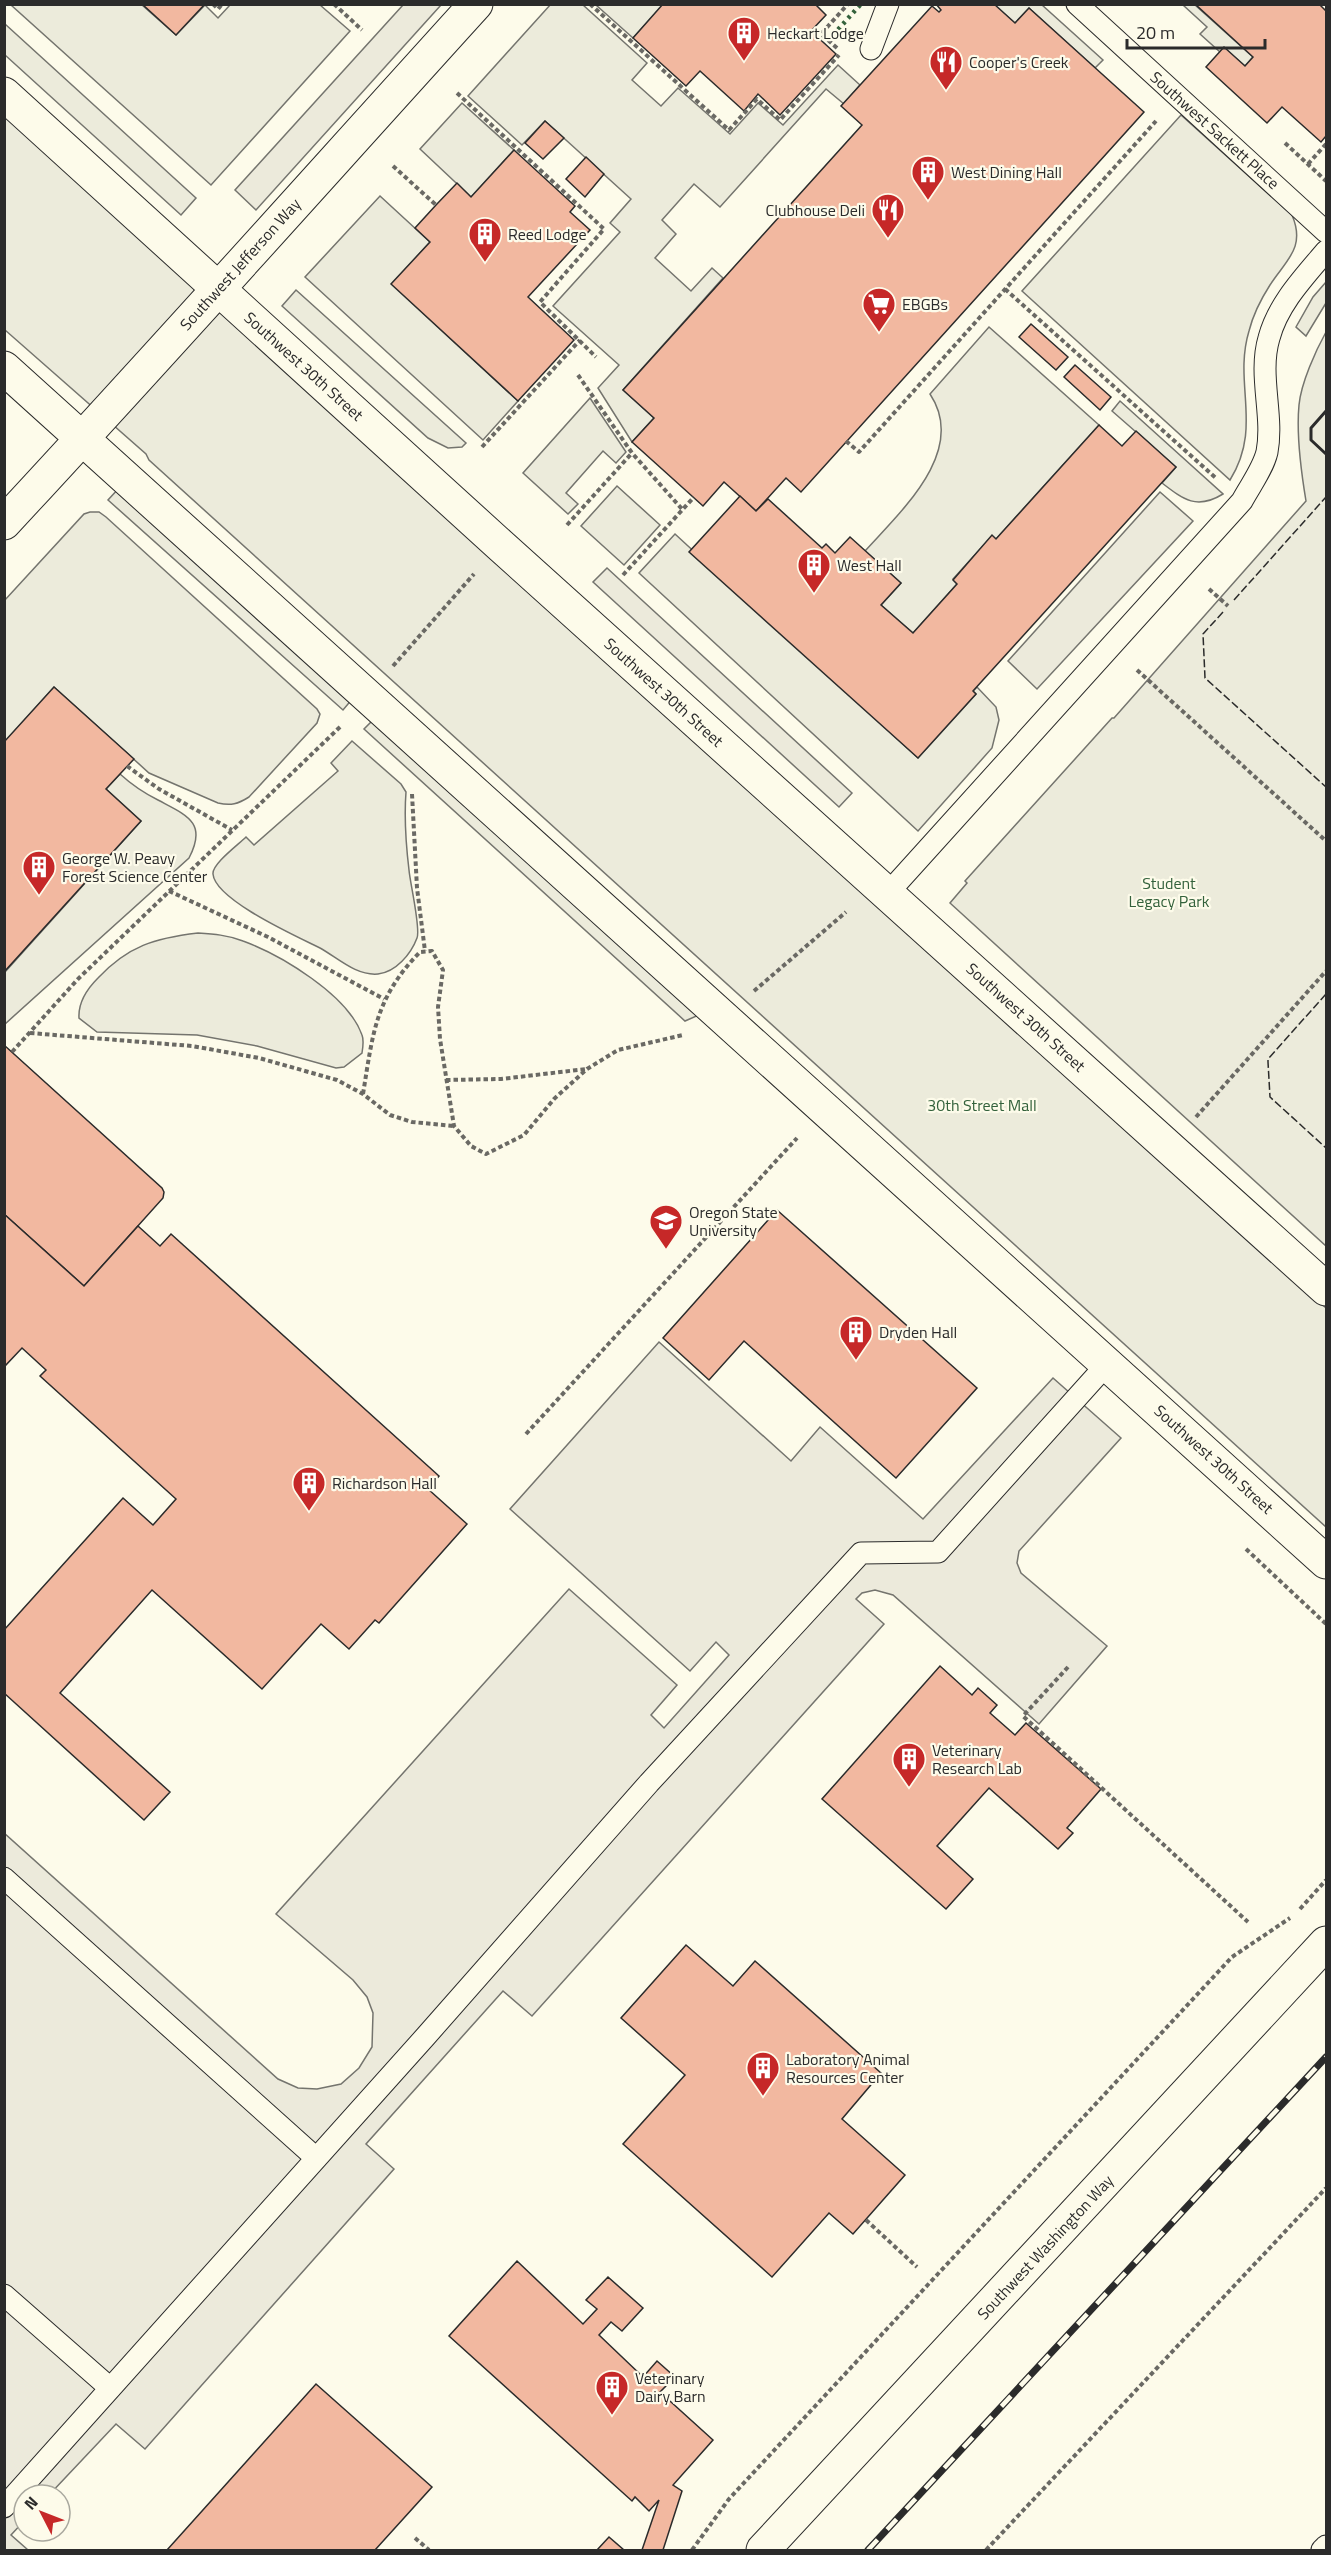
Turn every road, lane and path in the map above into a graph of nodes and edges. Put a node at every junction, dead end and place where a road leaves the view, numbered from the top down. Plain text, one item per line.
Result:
1 (213, 4) edge
2 (222, 4) edge
3 (334, 4) edge
4 (476, 4) edge
5 (590, 4) edge
6 (848, 4) edge
7 (888, 4) edge
8 (1077, 4) edge
9 (362, 30) dead end
10 (871, 49) dead end
11 (4, 93) edge
12 (457, 93) dead end
13 (1178, 97) junction
14 (1326, 144) edge
15 (1308, 164) dead end
16 (393, 166) dead end
17 (436, 205) dead end
18 (1326, 232) edge
19 (1326, 251) edge
20 (218, 288) junction
21 (1005, 289) junction
22 (580, 340) junction
23 (596, 357) dead end
24 (4, 368) edge
25 (578, 375) dead end
26 (83, 440) junction
27 (846, 441) dead end
28 (482, 447) dead end
29 (632, 453) junction
30 (694, 497) dead end
31 (1242, 501) junction
32 (682, 509) junction
33 (4, 523) edge
34 (567, 525) dead end
35 (500, 545) junction
36 (623, 574) dead end
37 (1209, 589) dead end
38 (1228, 606) dead end
39 (1137, 670) dead end
40 (367, 695) junction
41 (127, 766) dead end
42 (412, 789) dead end
43 (232, 830) junction
44 (1326, 841) edge
45 (881, 887) junction
46 (169, 891) junction
47 (425, 951) junction
48 (1326, 971) edge
49 (384, 999) junction
50 (724, 1017) junction
51 (29, 1033) junction
52 (684, 1034) dead end
53 (12, 1052) dead end
54 (587, 1069) junction
55 (446, 1080) junction
56 (363, 1094) junction
57 (825, 1108) junction
58 (454, 1126) junction
59 (1169, 1146) junction
60 (1326, 1289) edge
61 (1108, 1363) junction
62 (526, 1434) dead end
63 (1326, 1562) edge
64 (1068, 1667) dead end
65 (4, 1878) edge
66 (1326, 1880) edge
67 (1248, 1922) dead end
68 (1326, 1943) edge
69 (316, 2158) junction
70 (1326, 2188) edge
71 (866, 2220) dead end
72 (917, 2267) dead end
73 (4, 2295) edge
74 (110, 2388) junction
75 (4, 2507) edge
76 (415, 2538) dead end
77 (1326, 2546) edge
78 (429, 2550) edge
79 (692, 2550) edge
80 (762, 2550) edge
81 (986, 2550) edge
82 (1322, 2550) edge

1 - 2 path
3 - 9 path
4 - 20 street, Southwest Jefferson Way
5 - 6 path
7 - 10 lane
8 - 13 lane, Southwest Sackett Place
11 - 20 street, Southwest 30th Street
12 - 22 path
13 - 18 lane, Southwest Sackett Place
13 - 21 path
14 - 15 path
16 - 17 path
19 - 31 lane
20 - 26 street, Southwest Jefferson Way
20 - 35 street, Southwest 30th Street
21 - 27 path
21 - 31 path
22 - 23 path
22 - 28 path
24 - 26 street, Southwest 30th Street
25 - 29 path
26 - 33 street, Southwest Jefferson Way
26 - 40 street, Southwest 30th Street
29 - 32 path
29 - 34 path
30 - 32 path
31 - 45 lane
32 - 36 path
35 - 40 path
35 - 45 street, Southwest 30th Street
37 - 38 path
39 - 44 path
40 - 43 path
40 - 50 street, Southwest 30th Street
41 - 43 path
42 - 47 path
43 - 46 path
45 - 50 path
45 - 59 street, Southwest 30th Street
46 - 49 path
46 - 51 path
47 - 49 path
47 - 55 path
48 - 59 path
49 - 56 path
50 - 57 street, Southwest 30th Street
51 - 53 path
51 - 56 path
52 - 54 path
54 - 55 path
54 - 58 path
55 - 58 path
56 - 58 path
57 - 61 street, Southwest 30th Street
57 - 62 path
59 - 60 street, Southwest 30th Street
61 - 63 street, Southwest 30th Street
61 - 69 lane
64 - 67 path
65 - 69 lane
66 - 79 path
68 - 80 street, Southwest Washington Way
69 - 74 lane
70 - 81 path
71 - 72 path
73 - 74 lane
74 - 75 lane
76 - 78 path
77 - 82 lane

